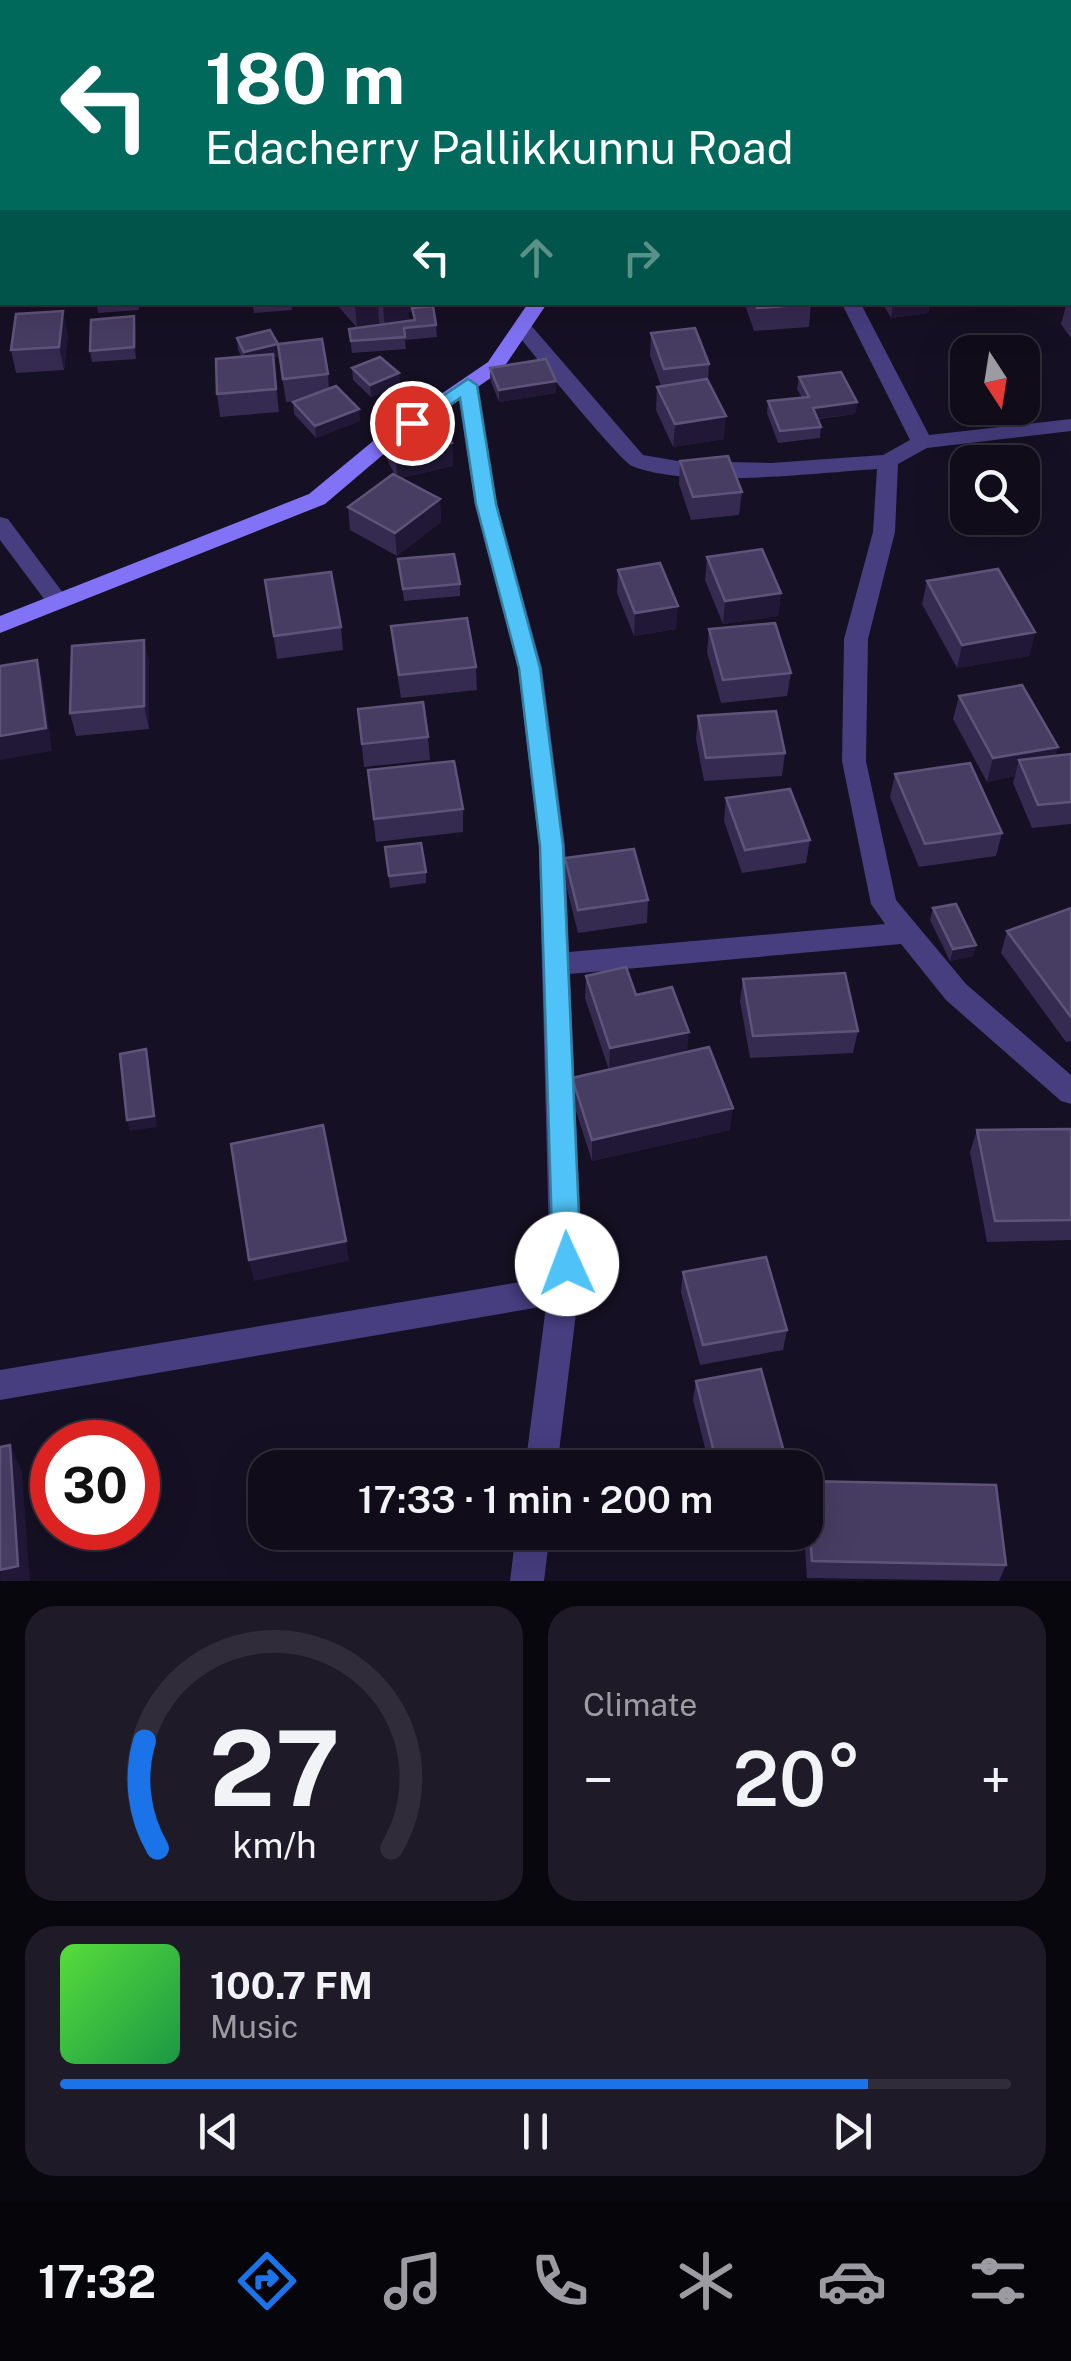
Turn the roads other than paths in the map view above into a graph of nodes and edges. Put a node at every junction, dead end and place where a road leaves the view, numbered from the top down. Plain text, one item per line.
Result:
1 (537, 305) edge
2 (852, 305) edge
3 (522, 327) junction
4 (468, 385) junction
5 (1071, 425) edge
6 (922, 442) junction
7 (888, 461) junction
8 (0, 524) edge
9 (58, 602) junction
10 (0, 625) edge
11 (908, 933) junction
12 (558, 964) junction
13 (1071, 1092) edge
14 (564, 1289) junction
15 (0, 1385) edge
16 (544, 1450) edge
17 (531, 1550) edge
18 (527, 1581) edge

1 - 3 main road
2 - 6 street
3 - 4 main road
3 - 7 street
4 - 9 main road
4 - 12 street
5 - 6 street
6 - 7 street
7 - 11 street
8 - 9 street
9 - 10 main road
11 - 12 street
11 - 13 street
12 - 14 street
14 - 15 street
14 - 16 street
17 - 18 street

